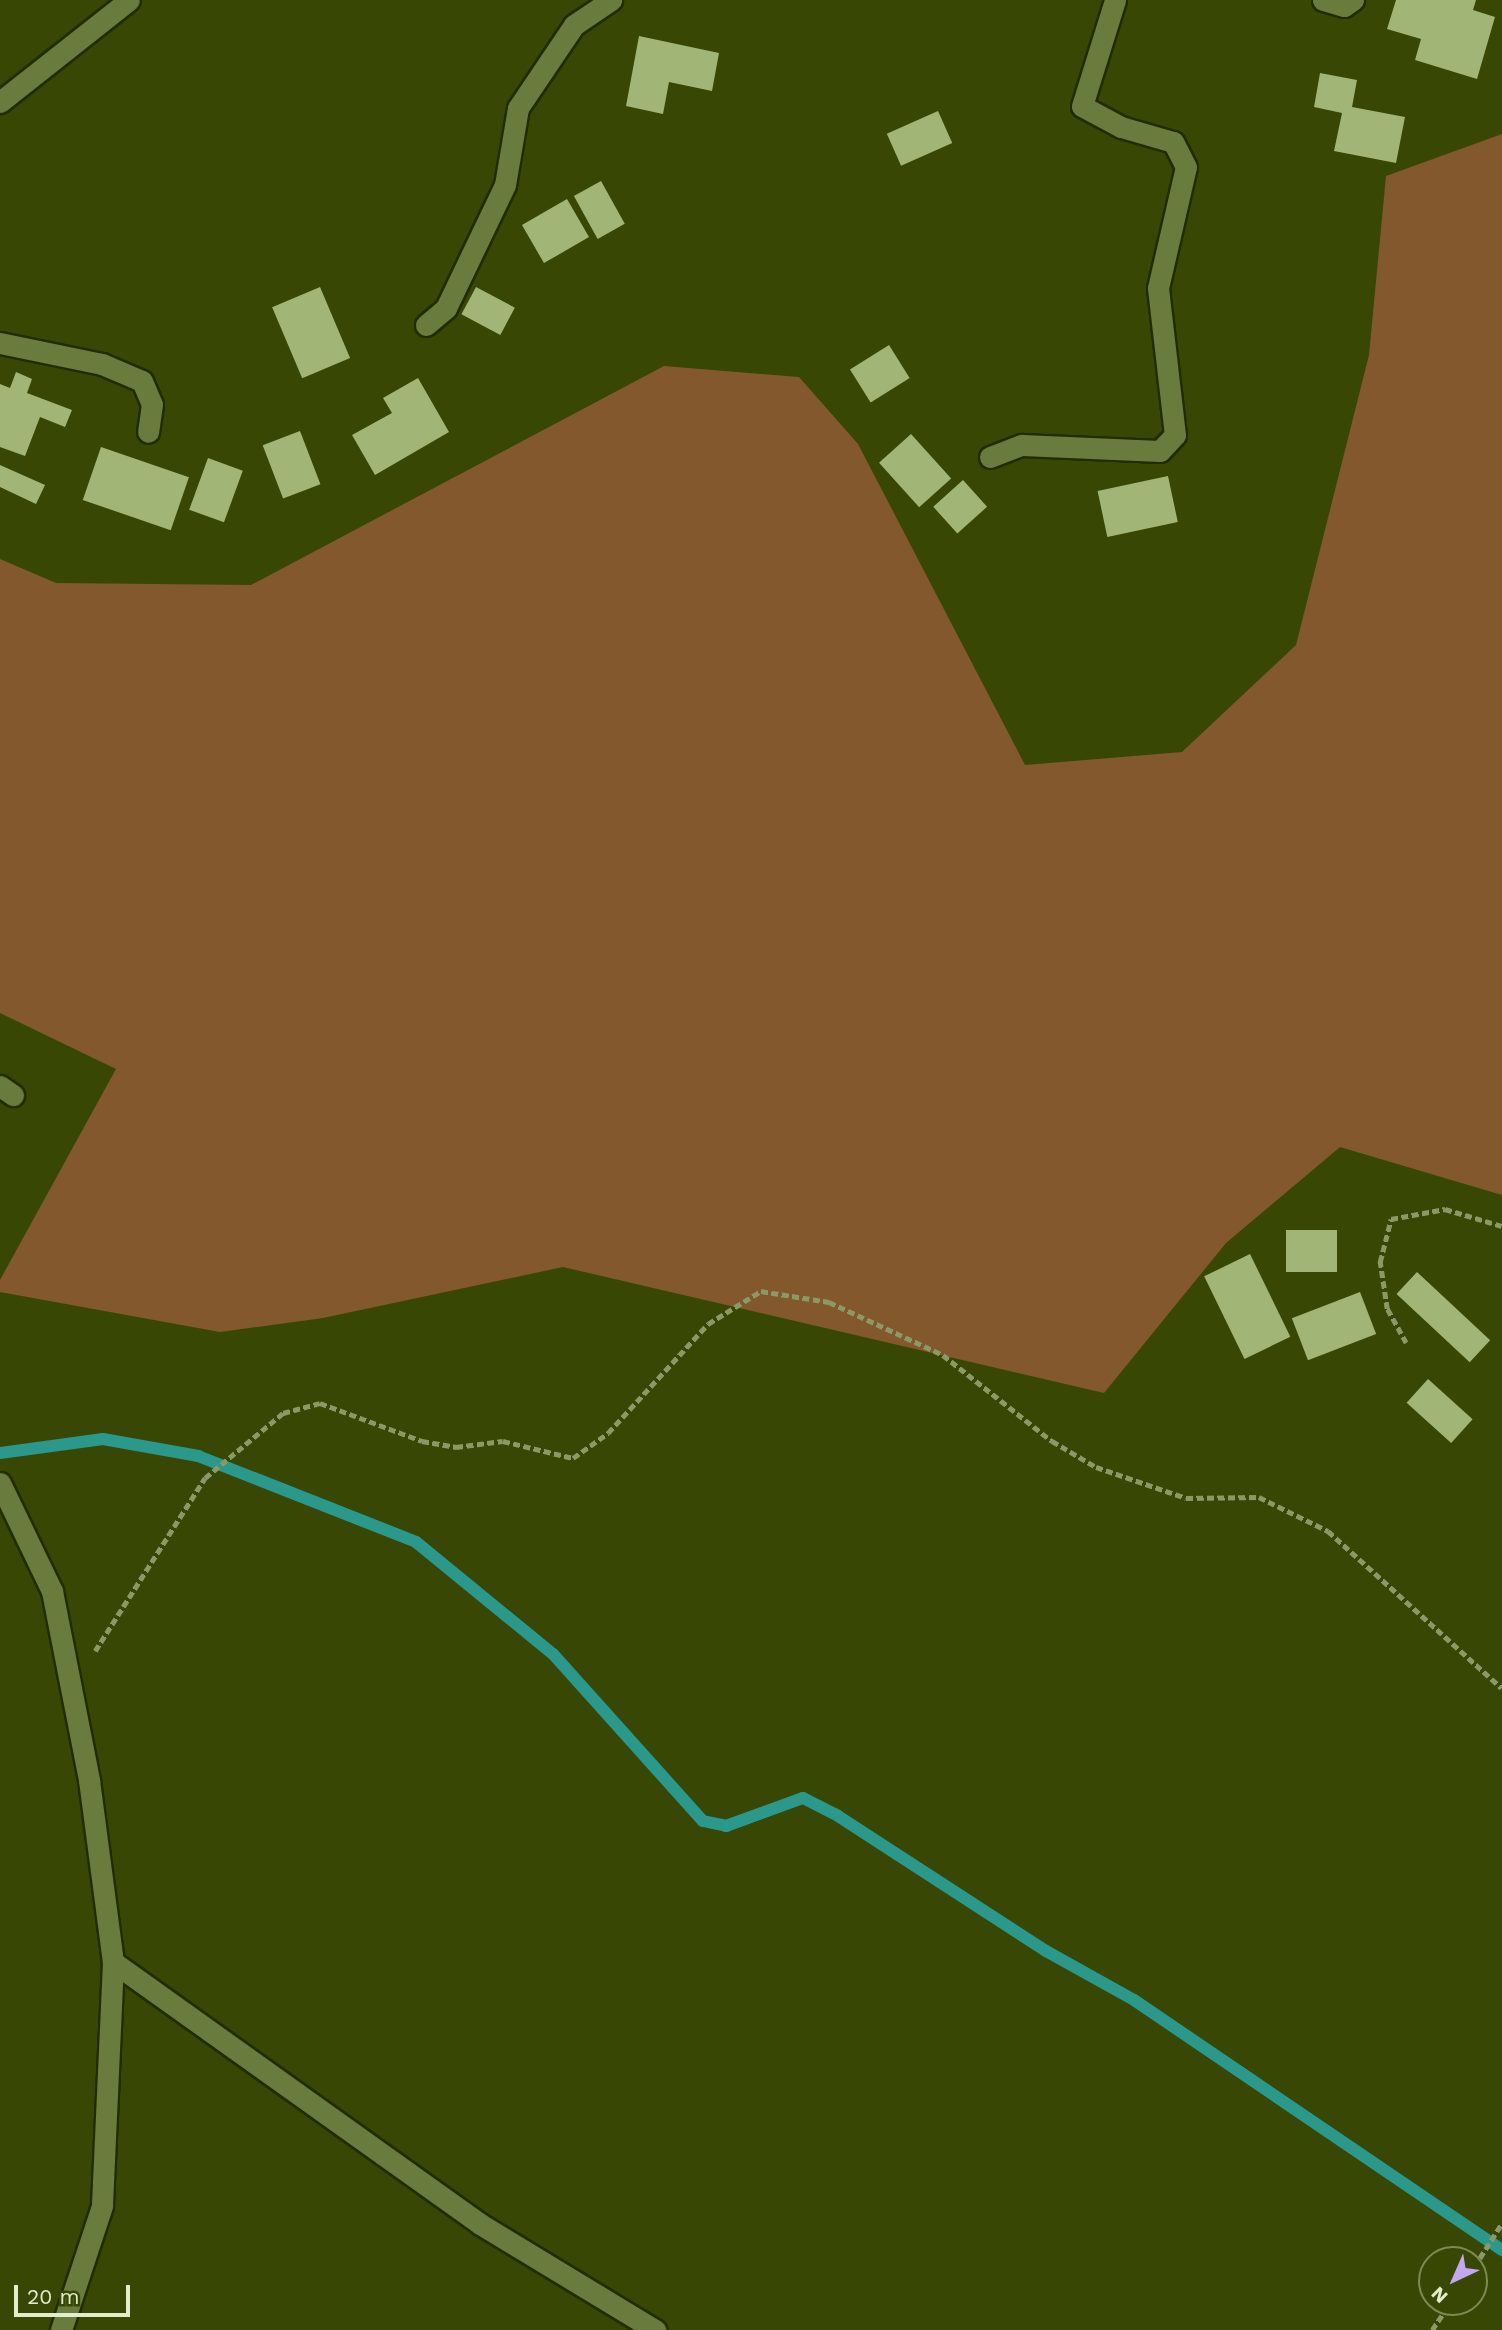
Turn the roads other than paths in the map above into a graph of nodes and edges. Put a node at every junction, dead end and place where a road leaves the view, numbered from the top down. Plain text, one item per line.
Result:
1 (130, 0) edge
2 (611, 0) edge
3 (1115, 0) edge
4 (1323, 0) edge
5 (1353, 0) edge
6 (0, 102) edge
7 (426, 325) dead end
8 (0, 343) edge
9 (148, 432) dead end
10 (990, 457) dead end
11 (0, 1483) edge
12 (113, 1962) junction
13 (61, 2330) edge
14 (655, 2330) edge

1 - 6 street
2 - 7 street
3 - 10 street
4 - 5 street
8 - 9 street
11 - 12 street
12 - 13 street
12 - 14 street

